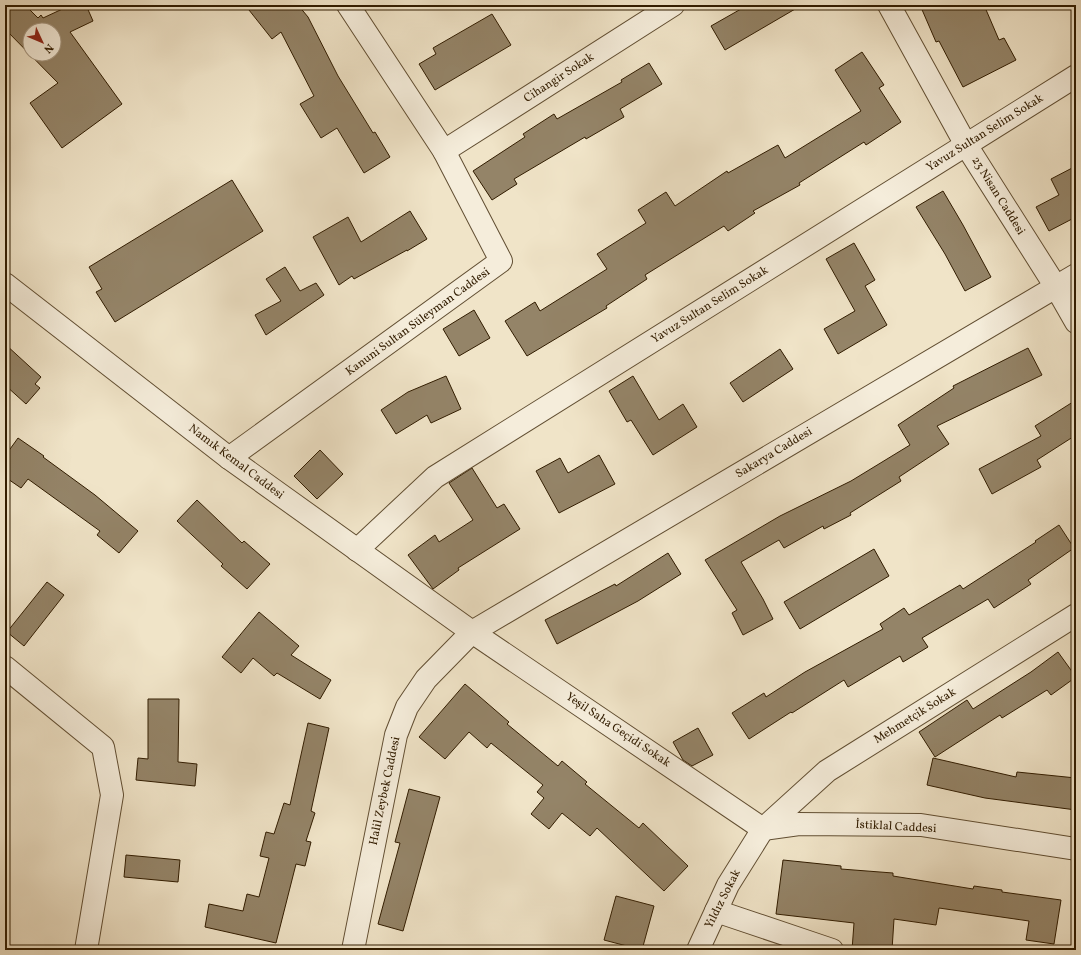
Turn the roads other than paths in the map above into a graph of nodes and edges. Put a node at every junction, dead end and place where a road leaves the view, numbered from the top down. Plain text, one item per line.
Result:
1 (348, 5) edge
2 (673, 5) edge
3 (889, 5) edge
4 (1076, 76) edge
5 (966, 145) junction
6 (444, 151) junction
7 (1076, 275) edge
8 (5, 284) edge
9 (1056, 287) junction
10 (1076, 322) edge
11 (229, 458) junction
12 (357, 550) junction
13 (1076, 615) edge
14 (472, 632) junction
15 (5, 667) edge
16 (764, 828) junction
17 (1076, 849) edge
18 (716, 910) junction
19 (86, 950) edge
20 (353, 950) edge
21 (698, 950) edge
22 (832, 950) edge

1 - 6 street, Kanuni Sultan Süleyman Caddesi
2 - 6 street, Cihangir Sokak
3 - 5 street, 23 Nisan Caddesi
4 - 5 street, Yavuz Sultan Selim Sokak
5 - 9 street, 23 Nisan Caddesi
5 - 12 street, Yavuz Sultan Selim Sokak
6 - 11 street, Kanuni Sultan Süleyman Caddesi
7 - 9 street, Sakarya Caddesi
8 - 11 street, Namık Kemal Caddesi
9 - 10 street, 23 Nisan Caddesi
9 - 14 street, Sakarya Caddesi
11 - 12 street, Namık Kemal Caddesi
12 - 14 street, Namık Kemal Caddesi
13 - 16 street, Mehmetçik Sokak
14 - 16 street, Yeşil Saha Geçidi Sokak
14 - 20 street, Halil Zeybek Caddesi
15 - 19 street
16 - 17 street, İstiklal Caddesi
16 - 18 street, Yıldız Sokak
18 - 21 street, Yıldız Sokak
18 - 22 street

